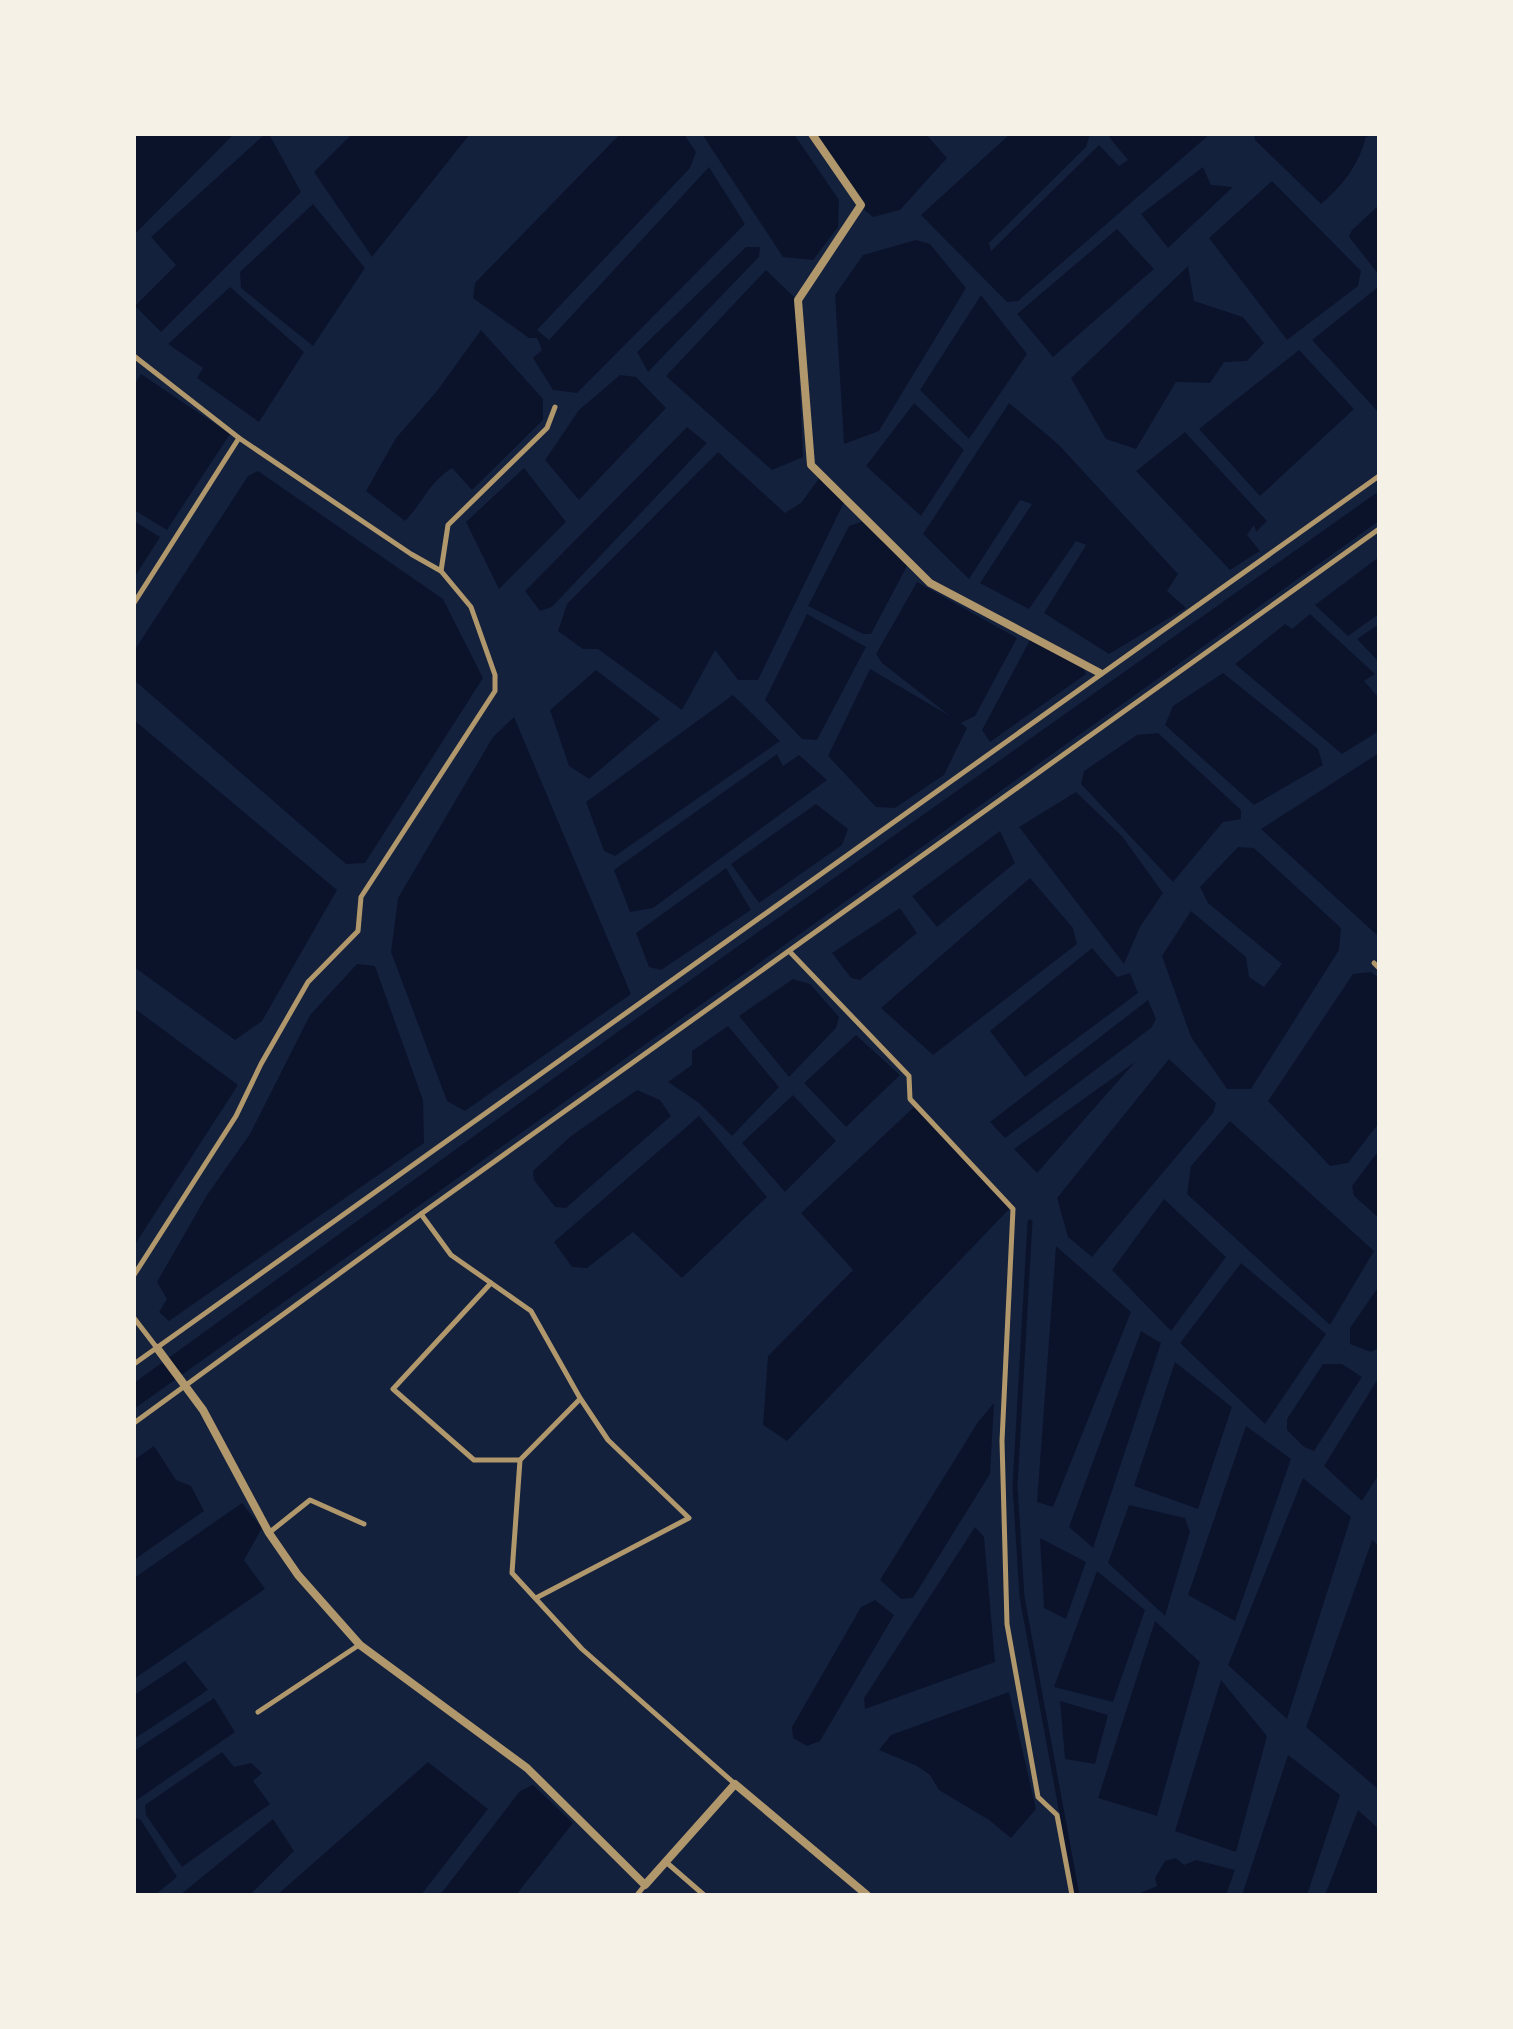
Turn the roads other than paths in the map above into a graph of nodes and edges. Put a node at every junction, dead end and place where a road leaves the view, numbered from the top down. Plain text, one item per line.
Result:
1 (812, 134) edge
2 (134, 356) edge
3 (555, 407) dead end
4 (239, 438) junction
5 (1379, 476) edge
6 (1379, 529) edge
7 (441, 571) junction
8 (134, 603) edge
9 (1100, 673) junction
10 (790, 952) junction
11 (421, 1214) junction
12 (134, 1275) edge
13 (491, 1283) junction
14 (134, 1318) edge
15 (157, 1348) junction
16 (134, 1364) edge
17 (186, 1387) junction
18 (580, 1398) junction
19 (134, 1423) edge
20 (520, 1460) junction
21 (364, 1524) dead end
22 (269, 1533) junction
23 (536, 1598) junction
24 (360, 1645) junction
25 (258, 1712) dead end
26 (735, 1784) junction
27 (665, 1861) junction
28 (645, 1885) junction
29 (637, 1895) edge
30 (704, 1895) edge
31 (867, 1895) edge
32 (1072, 1895) edge

1 - 9 street
2 - 4 lane
3 - 7 lane
4 - 7 lane
4 - 8 lane
5 - 9 lane
6 - 10 lane
7 - 12 lane
9 - 15 lane
10 - 11 lane
10 - 32 lane
11 - 13 lane
11 - 17 lane
13 - 18 lane
13 - 20 lane
14 - 15 lane
15 - 16 lane
15 - 17 street
17 - 19 lane
17 - 22 street
18 - 20 lane
18 - 23 lane
20 - 23 lane
21 - 22 lane
22 - 24 street
23 - 26 lane
24 - 25 lane
24 - 28 street
26 - 27 street
26 - 31 street
27 - 28 street
27 - 30 lane
28 - 29 lane

